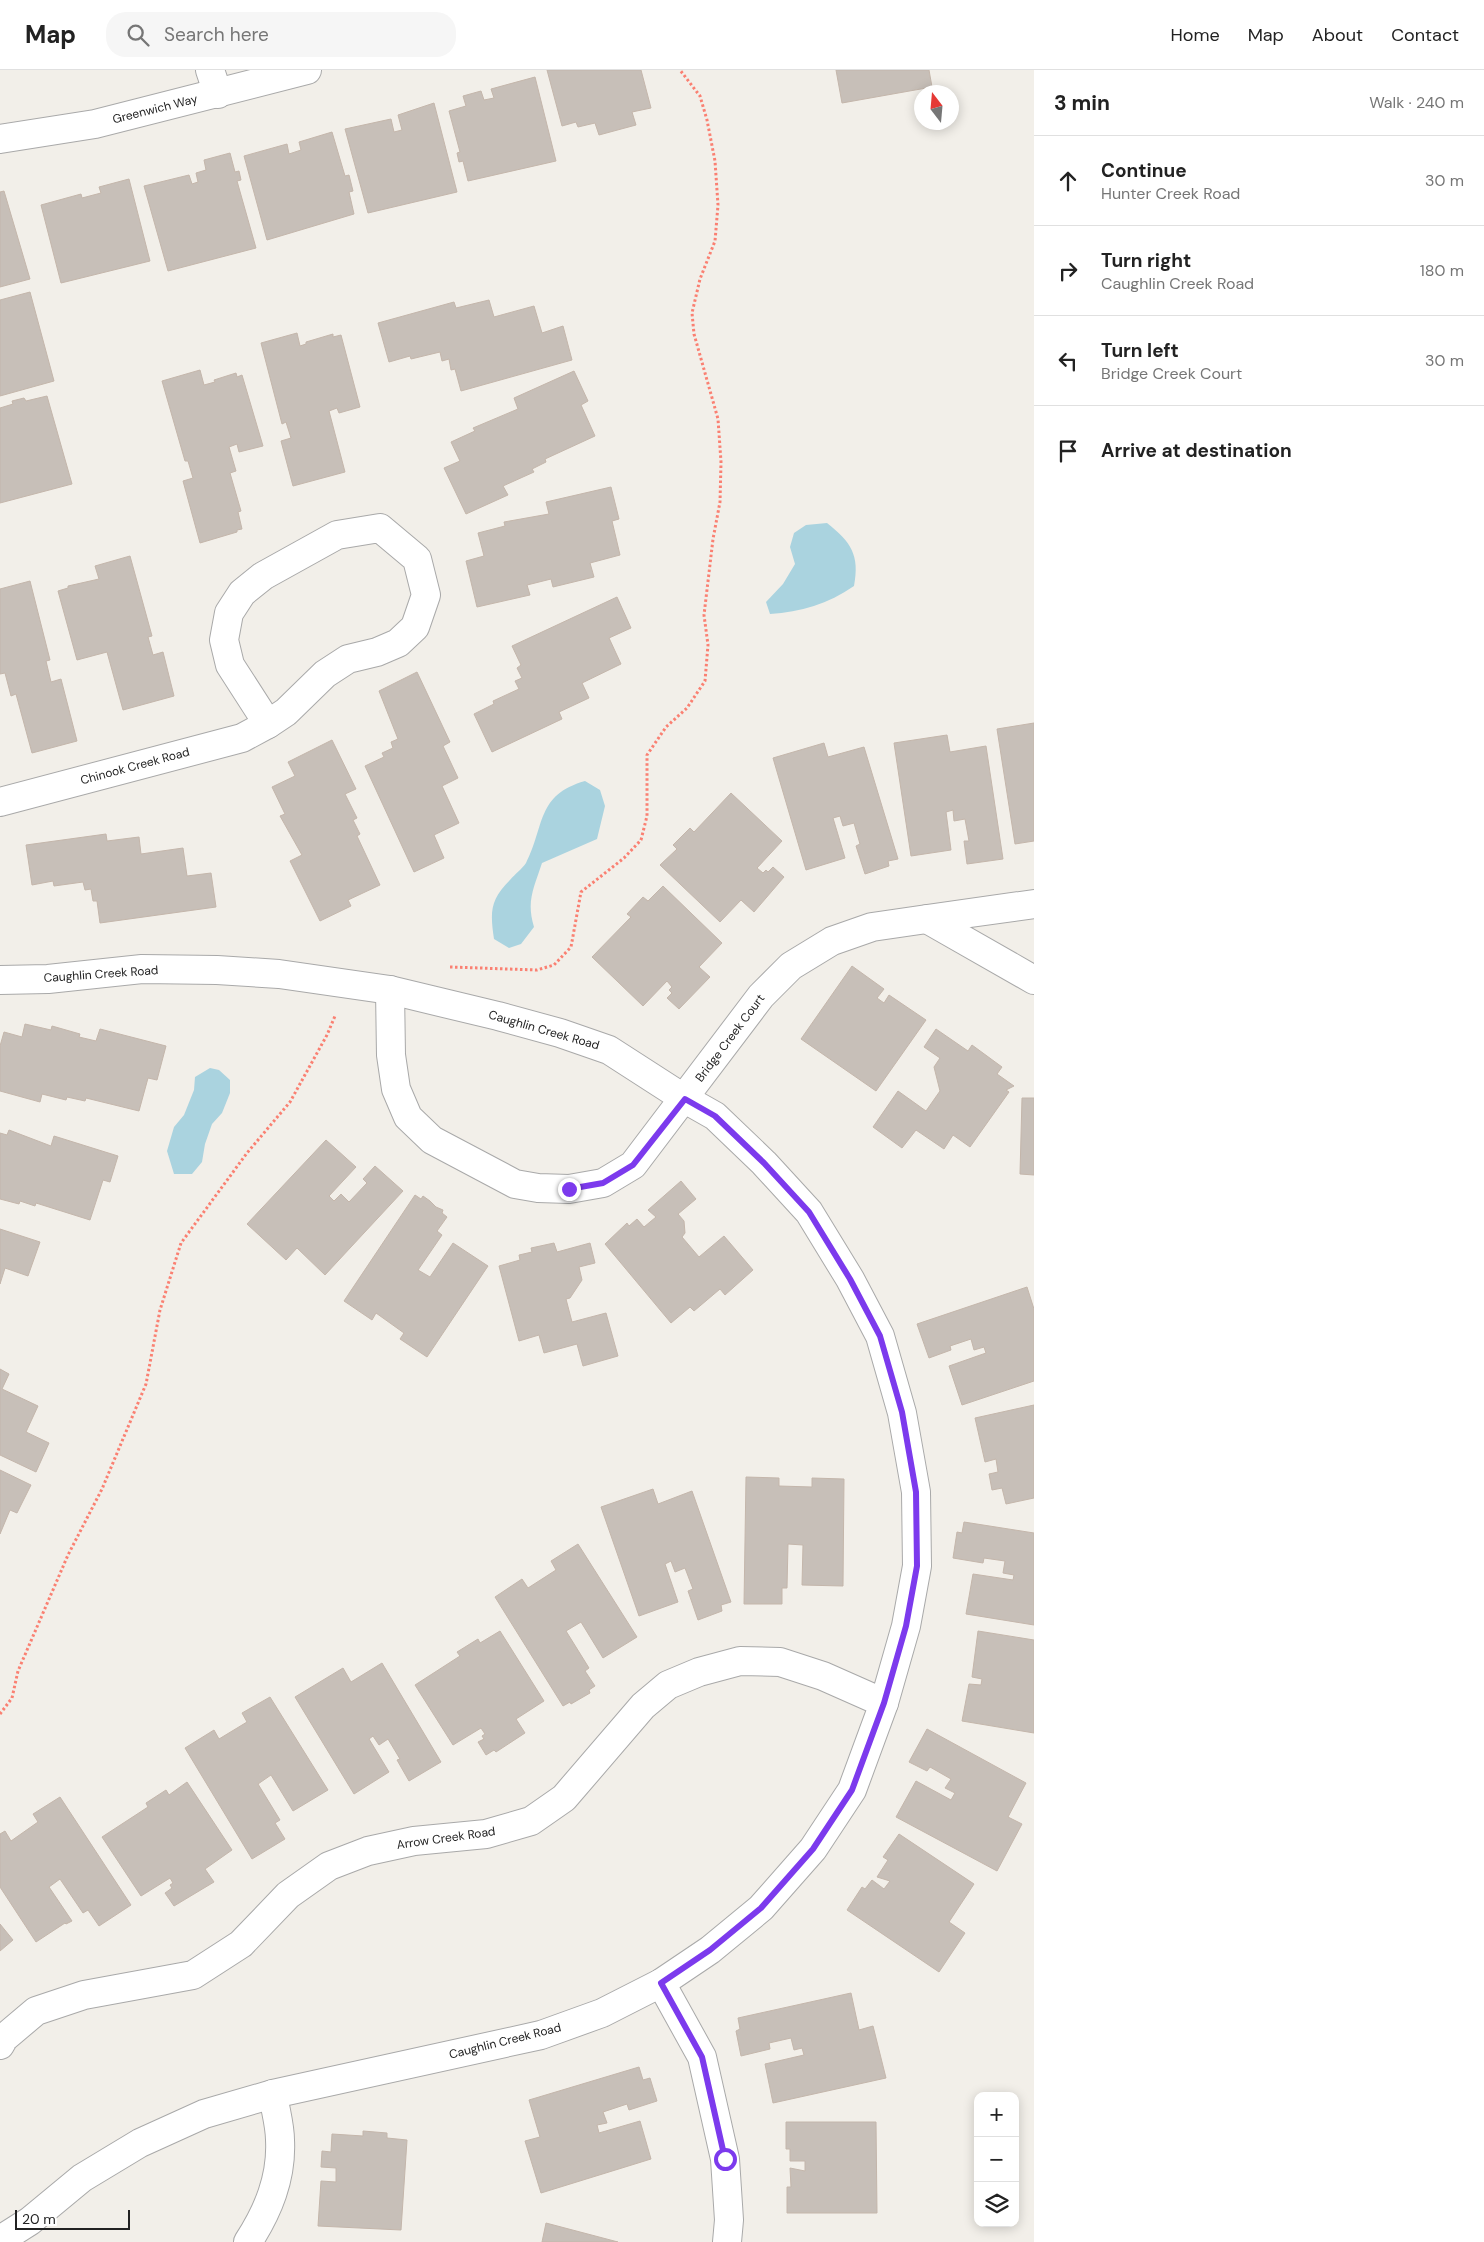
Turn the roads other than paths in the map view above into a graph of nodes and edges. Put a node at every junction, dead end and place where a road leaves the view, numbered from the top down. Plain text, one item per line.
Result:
1 (307, 70) edge
2 (214, 82) edge
3 (0, 139) edge
4 (268, 724) junction
5 (0, 802) edge
6 (1034, 904) edge
7 (927, 919) junction
8 (0, 980) edge
9 (1034, 980) edge
10 (390, 990) junction
11 (685, 1099) junction
12 (884, 1703) junction
13 (661, 1983) junction
14 (0, 2045) edge
15 (273, 2094) junction
16 (0, 2240) edge
17 (248, 2242) edge
18 (727, 2242) edge

1 - 2 street, Greenwich Way
2 - 3 street, Greenwich Way
4 - 4 street, Chinook Creek Road
4 - 5 street, Chinook Creek Road
6 - 7 street, Bridge Creek Court
7 - 9 street
7 - 11 street, Bridge Creek Court
8 - 10 street, Caughlin Creek Road
10 - 11 street, Caughlin Creek Road
10 - 11 street, Bridge Creek Court
11 - 12 street, Caughlin Creek Road
12 - 13 street, Caughlin Creek Road
12 - 14 street, Arrow Creek Road
13 - 15 street, Caughlin Creek Road
13 - 18 street
15 - 16 street, Caughlin Creek Road
15 - 17 street

